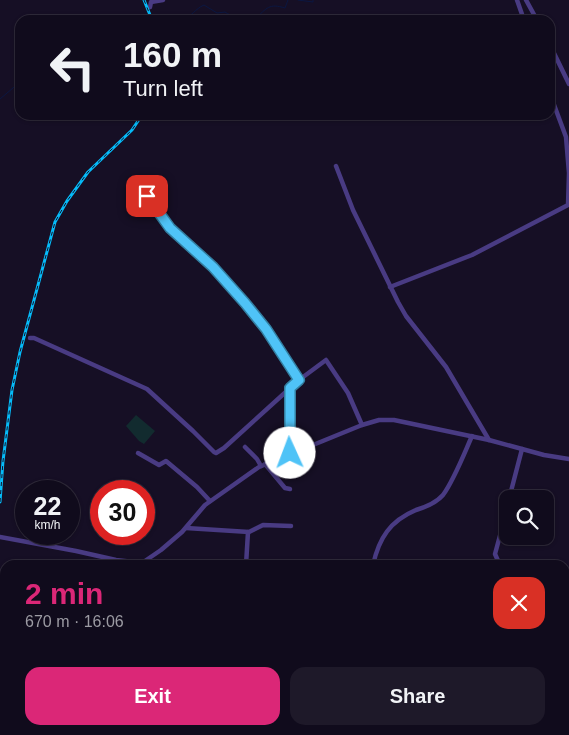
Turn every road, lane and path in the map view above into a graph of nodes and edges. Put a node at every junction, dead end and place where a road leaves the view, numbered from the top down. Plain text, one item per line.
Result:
1 (163, 0) edge
2 (517, 0) edge
3 (526, 0) edge
4 (150, 7) dead end
5 (522, 15) edge
6 (534, 15) edge
7 (555, 55) edge
8 (569, 84) edge
9 (555, 108) edge
10 (336, 166) dead end
11 (136, 180) dead end
12 (567, 209) edge
13 (390, 287) junction
14 (30, 338) dead end
15 (299, 380) junction
16 (290, 388) junction
17 (362, 425) junction
18 (472, 436) junction
19 (489, 440) junction
20 (245, 447) dead end
21 (522, 449) junction
22 (138, 453) dead end
23 (290, 453) junction
24 (569, 459) edge
25 (263, 465) junction
26 (290, 489) dead end
27 (512, 490) edge
28 (210, 501) junction
29 (291, 526) dead end
30 (186, 528) junction
31 (248, 532) junction
32 (0, 537) edge
33 (499, 539) edge
34 (116, 560) edge
35 (146, 560) edge
36 (246, 560) edge
37 (374, 560) edge
38 (498, 560) edge

1 - 4 street
2 - 5 street
3 - 6 street
7 - 8 street
9 - 12 street
10 - 13 street
11 - 15 street
12 - 13 street
13 - 19 street
14 - 16 street
15 - 16 street
15 - 17 street
16 - 23 street
17 - 18 street
17 - 23 street
18 - 19 street
18 - 37 street
19 - 21 street
20 - 25 street
21 - 24 street
21 - 27 street
22 - 28 street
23 - 25 street
25 - 26 street
25 - 28 street
28 - 30 street
29 - 31 street
30 - 31 street
30 - 35 street
31 - 36 street
32 - 34 street
33 - 38 street

